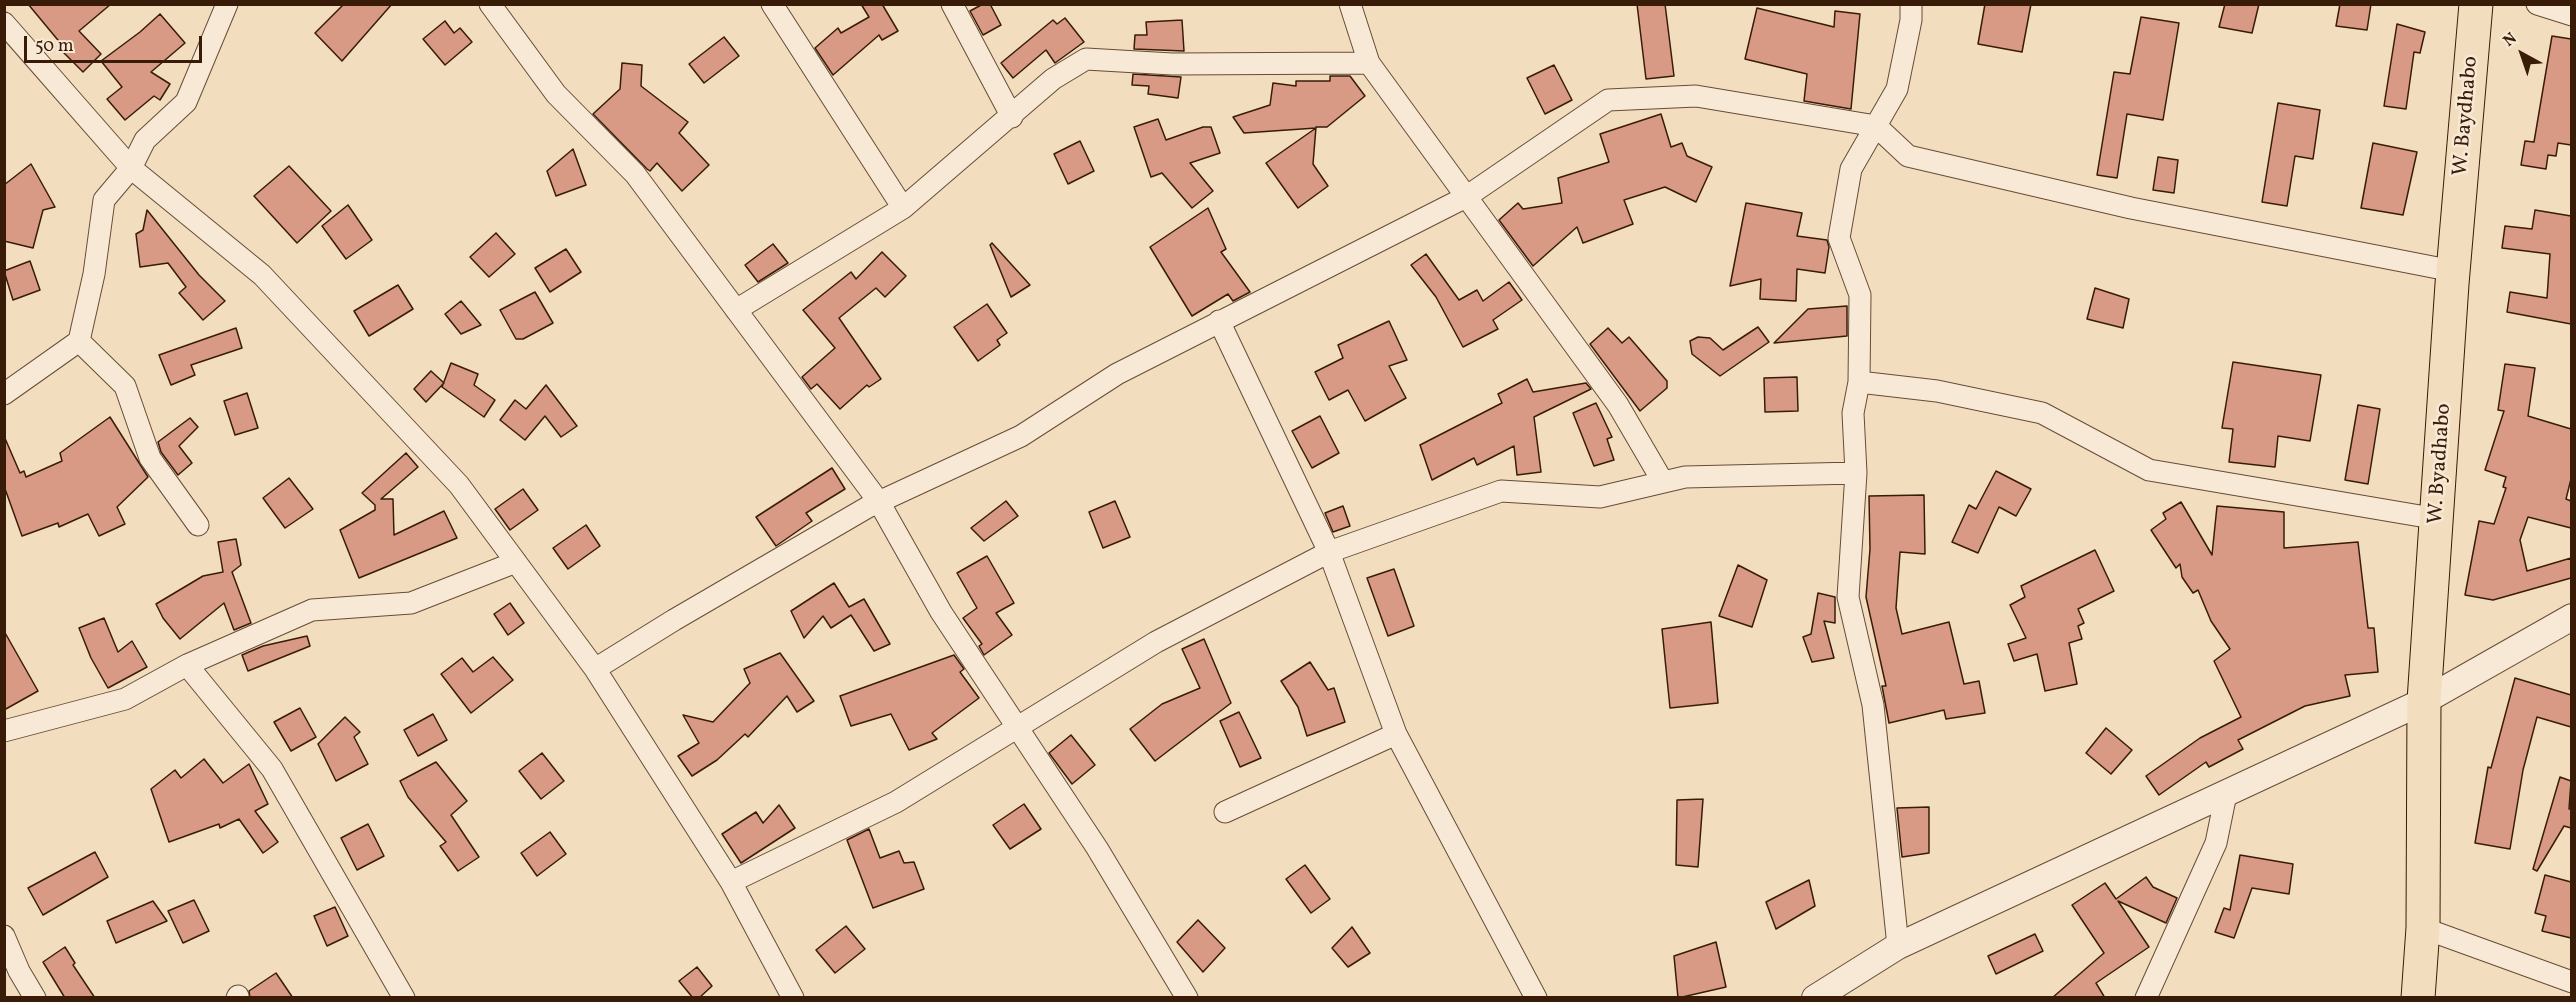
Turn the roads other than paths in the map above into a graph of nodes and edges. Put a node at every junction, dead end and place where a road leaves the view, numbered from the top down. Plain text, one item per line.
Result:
1 (227, 4) edge
2 (490, 4) edge
3 (772, 4) edge
4 (952, 4) edge
5 (1350, 4) edge
6 (1911, 4) edge
7 (2476, 4) edge
8 (2537, 4) edge
9 (2571, 15) edge
10 (4, 23) edge
11 (1369, 63) junction
12 (1012, 117) junction
13 (1876, 126) junction
14 (131, 168) junction
15 (1466, 197) junction
16 (903, 208) junction
17 (2457, 228) joint
18 (2453, 271) junction
19 (736, 310) junction
20 (1219, 321) junction
21 (79, 341) junction
22 (1859, 382) junction
23 (4, 394) edge
24 (1857, 473) junction
25 (1663, 482) junction
26 (879, 502) junction
27 (2438, 519) junction
28 (198, 525) dead end
29 (1329, 552) junction
30 (516, 562) junction
31 (2571, 617) edge
32 (187, 665) junction
33 (595, 669) junction
34 (2424, 701) junction
35 (1018, 726) junction
36 (4, 731) edge
37 (1396, 734) junction
38 (2226, 794) junction
39 (1225, 812) dead end
40 (731, 882) junction
41 (2423, 928) junction
42 (4, 936) edge
43 (1898, 946) junction
44 (12, 974) edge
45 (2571, 982) edge
46 (35, 998) edge
47 (404, 998) edge
48 (793, 998) edge
49 (1187, 998) edge
50 (1536, 998) edge
51 (1815, 998) edge
52 (2146, 998) edge
53 (2418, 998) edge

1 - 14 street
2 - 19 street
3 - 16 street
4 - 12 street
5 - 11 street
6 - 13 street
7 - 17 main road, W. Baydhabo
8 - 9 street
10 - 14 street
11 - 12 street
11 - 15 street
12 - 16 street
13 - 15 street
13 - 18 street
13 - 22 street
14 - 21 street
14 - 30 street
15 - 20 street
15 - 25 street
16 - 19 street
17 - 18 main road, W. Byadhabo
18 - 27 main road, W. Byadhabo
19 - 26 street
20 - 26 street
20 - 29 street
21 - 23 street
21 - 28 street
22 - 24 street
22 - 27 street
24 - 25 street
24 - 43 street
25 - 29 street
26 - 33 street
26 - 35 street
27 - 34 main road, W. Byadhabo
29 - 35 street
29 - 37 street
30 - 32 street
30 - 33 street
31 - 34 street
32 - 36 street
32 - 47 street
33 - 40 street
34 - 38 street
34 - 41 main road, W. Byadhabo
35 - 40 street
35 - 49 street
37 - 39 street
37 - 50 street
38 - 43 street
38 - 52 street
40 - 48 street
41 - 45 street
41 - 53 main road, W. Byadhabo
42 - 44 street
43 - 51 street
44 - 46 street

